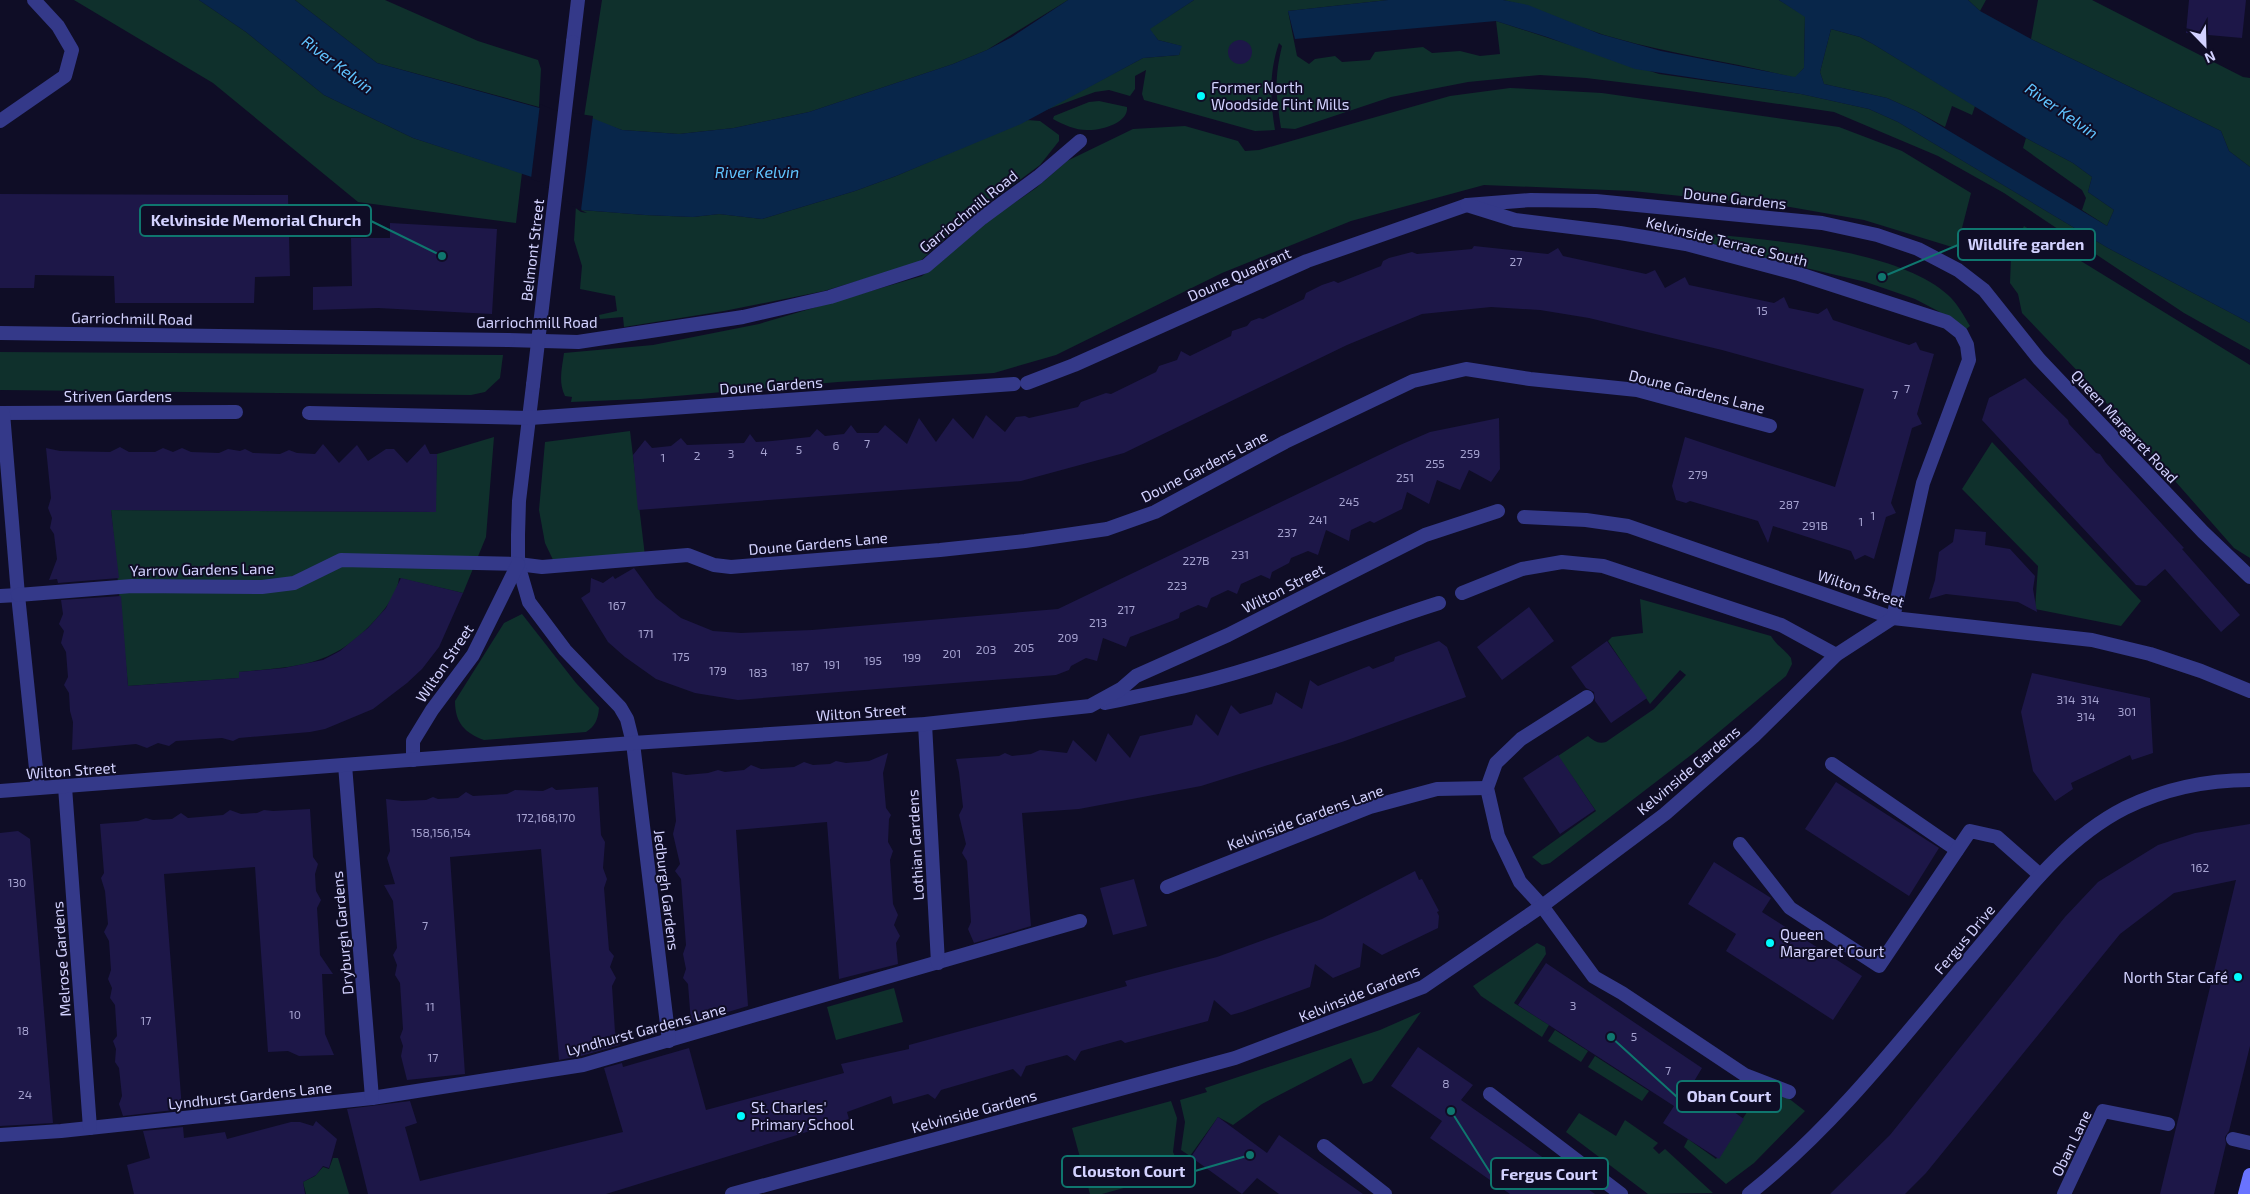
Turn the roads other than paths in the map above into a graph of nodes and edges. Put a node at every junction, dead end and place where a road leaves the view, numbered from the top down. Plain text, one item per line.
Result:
1 (34, 0) edge
2 (578, 0) edge
3 (0, 120) edge
4 (1080, 140) dead end
5 (1467, 205) junction
6 (1984, 290) joint
7 (0, 333) edge
8 (1021, 384) joint
9 (236, 412) dead end
10 (308, 412) dead end
11 (2, 413) edge
12 (530, 418) junction
13 (1770, 426) dead end
14 (1498, 511) dead end
15 (1524, 517) dead end
16 (518, 564) junction
17 (2250, 577) edge
18 (1462, 593) dead end
19 (18, 595) junction
20 (0, 596) edge
21 (1439, 603) dead end
22 (1893, 618) junction
23 (1836, 655) junction
24 (2250, 691) edge
25 (1587, 697) dead end
26 (1090, 706) junction
27 (925, 724) junction
28 (633, 743) junction
29 (413, 760) junction
30 (1832, 764) dead end
31 (345, 765) junction
32 (2250, 780) edge
33 (65, 787) junction
34 (38, 788) junction
35 (1487, 788) junction
36 (0, 791) edge
37 (1740, 844) dead end
38 (1957, 850) junction
39 (2040, 875) junction
40 (1167, 886) dead end
41 (1542, 906) junction
42 (1080, 921) dead end
43 (938, 964) junction
44 (669, 1041) junction
45 (1789, 1092) dead end
46 (1490, 1094) dead end
47 (372, 1098) junction
48 (2168, 1124) dead end
49 (90, 1128) junction
50 (0, 1135) edge
51 (2232, 1139) dead end
52 (2250, 1143) edge
53 (1324, 1146) dead end
54 (2250, 1175) edge
55 (732, 1194) edge
56 (1385, 1194) edge
57 (1621, 1194) edge
58 (1748, 1194) edge
59 (2064, 1194) edge
60 (2246, 1194) edge

1 - 3 street
2 - 12 street, Belmont Street, bridge
4 - 7 street, Garriochmill Road
5 - 6 street, Doune Gardens
5 - 8 street, Doune Quadrant
5 - 22 street, Kelvinside Terrace South
6 - 17 street, Queen Margaret Road
8 - 12 street, Doune Gardens
9 - 11 street, Striven Gardens
10 - 12 street
11 - 19 street
12 - 16 street, Belmont Street
13 - 16 street, Doune Gardens Lane
14 - 26 street, Wilton Street
15 - 22 street, Wilton Street
16 - 19 street, Yarrow Gardens Lane
16 - 28 street
16 - 29 street, Wilton Street
18 - 23 street
19 - 20 street, Yarrow Gardens Lane
19 - 34 street
21 - 26 street, Wilton Street
22 - 23 street, Kelvinside Gardens
22 - 24 street, Wilton Street
23 - 41 street, Kelvinside Gardens
25 - 35 street
26 - 27 street, Wilton Street
27 - 28 street, Wilton Street
27 - 43 street, Lothian Gardens
28 - 29 street, Wilton Street
28 - 44 street, Jedburgh Gardens
29 - 31 street, Wilton Street
30 - 38 street
31 - 33 street, Wilton Street
31 - 47 street, Dryburgh Gardens
32 - 39 street, Fergus Drive
33 - 34 street, Wilton Street
33 - 49 street, Melrose Gardens
34 - 36 street, Wilton Street
35 - 40 street, Kelvinside Gardens Lane
35 - 41 street
37 - 38 street
38 - 39 street
39 - 58 street, Fergus Drive
41 - 45 street
41 - 55 street, Kelvinside Gardens
42 - 43 street, Lyndhurst Gardens Lane
43 - 44 street, Lyndhurst Gardens Lane
44 - 47 street, Lyndhurst Gardens Lane
46 - 57 street
47 - 49 street, Lyndhurst Gardens Lane
48 - 59 street, Oban Lane
49 - 50 street, Lyndhurst Gardens Lane
51 - 52 street
53 - 56 street
54 - 60 main road

